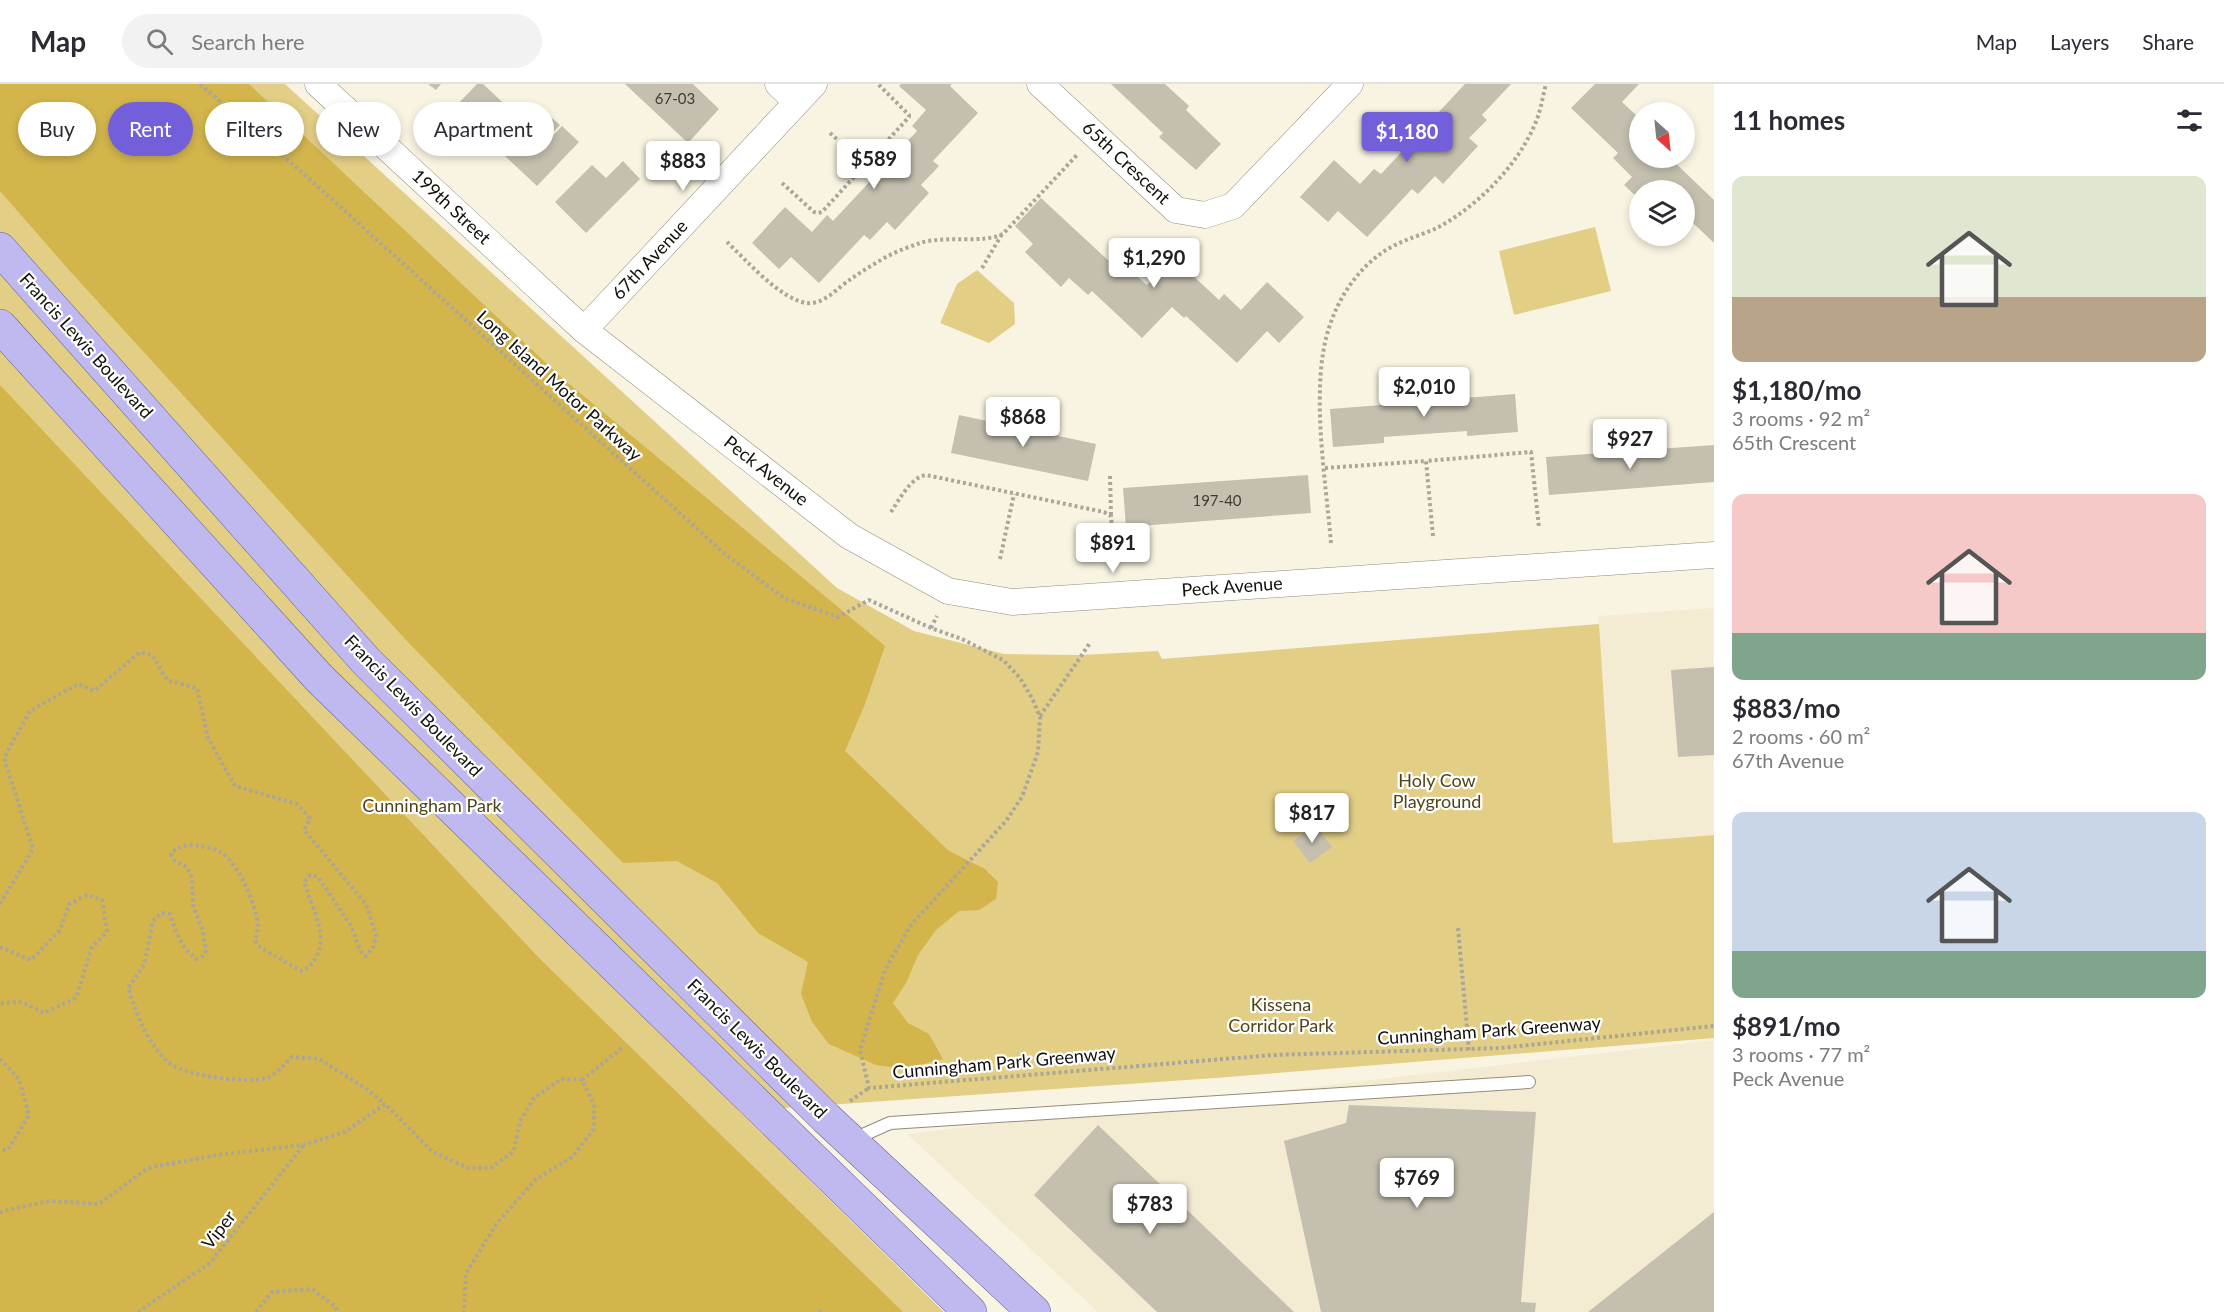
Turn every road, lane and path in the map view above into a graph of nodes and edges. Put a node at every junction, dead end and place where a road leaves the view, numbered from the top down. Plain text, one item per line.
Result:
1 (200, 84) edge
2 (318, 84) edge
3 (778, 84) edge
4 (878, 84) edge
5 (1040, 84) edge
6 (1350, 84) edge
7 (1546, 84) edge
8 (805, 93) edge
9 (830, 133) dead end
10 (1077, 155) dead end
11 (866, 165) junction
12 (782, 183) dead end
13 (1003, 234) junction
14 (727, 242) dead end
15 (0, 249) edge
16 (982, 268) dead end
17 (0, 326) edge
18 (584, 330) junction
19 (1426, 461) junction
20 (1325, 468) junction
21 (1110, 476) dead end
22 (1014, 494) junction
23 (891, 512) dead end
24 (1111, 516) junction
25 (1539, 528) dead end
26 (1432, 536) dead end
27 (1331, 543) dead end
28 (1714, 555) edge
29 (1000, 559) dead end
30 (1115, 559) dead end
31 (931, 628) joint
32 (1090, 643) dead end
33 (1040, 717) junction
34 (0, 904) edge
35 (1458, 928) dead end
36 (0, 947) edge
37 (0, 1003) edge
38 (1714, 1026) edge
39 (622, 1047) dead end
40 (1469, 1050) junction
41 (0, 1059) edge
42 (582, 1080) junction
43 (1529, 1082) dead end
44 (385, 1104) junction
45 (850, 1140) junction
46 (303, 1146) junction
47 (0, 1150) edge
48 (0, 1213) edge
49 (138, 1312) edge
50 (256, 1312) edge
51 (338, 1312) edge
52 (464, 1312) edge
53 (970, 1312) edge
54 (1034, 1312) edge

1 - 31 path, Long Island Motor Parkway
2 - 18 street, 199th Street
3 - 8 street
4 - 11 path
5 - 6 street, 65th Crescent
7 - 20 path
8 - 18 street, 67th Avenue
9 - 11 path
10 - 13 path
11 - 12 path
13 - 14 path
13 - 16 path
15 - 45 main road, Francis Lewis Boulevard
17 - 53 main road
18 - 28 street, Peck Avenue
19 - 20 path
19 - 25 path
19 - 26 path
20 - 27 path
21 - 24 path
22 - 23 path
22 - 24 path
22 - 29 path
24 - 30 path
31 - 33 path, Cunningham Park Greenway
32 - 33 path
33 - 40 path, Cunningham Park Greenway
34 - 44 path
35 - 40 path
36 - 37 path
38 - 40 path, Cunningham Park Greenway
39 - 42 path
41 - 47 path
42 - 44 path
42 - 52 path
43 - 45 lane
44 - 46 path
45 - 54 main road, Francis Lewis Boulevard
46 - 48 path
46 - 49 path, Viper
50 - 51 path

